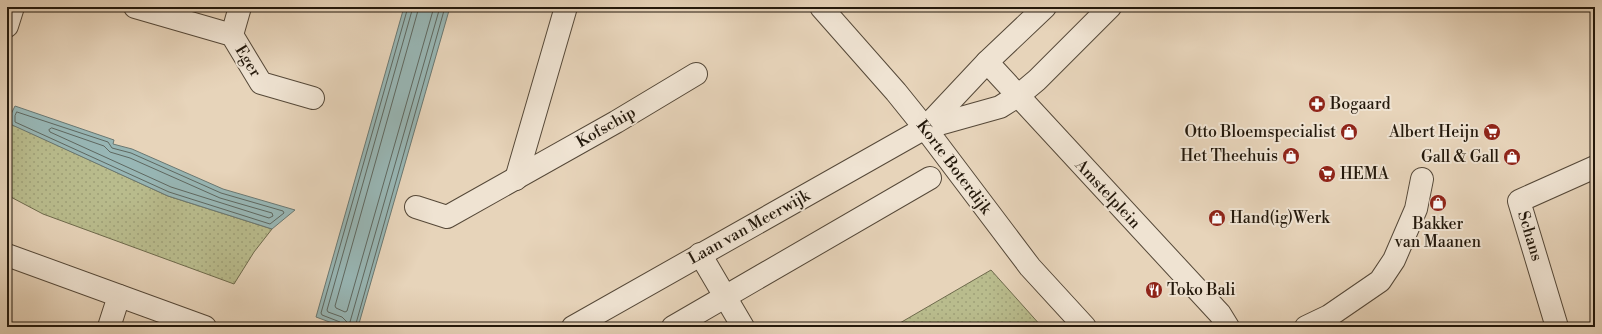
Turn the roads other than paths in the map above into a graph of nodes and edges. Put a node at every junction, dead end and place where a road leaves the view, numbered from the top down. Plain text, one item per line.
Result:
1 (13, 7) edge
2 (135, 7) edge
3 (240, 7) edge
4 (566, 7) edge
5 (821, 7) edge
6 (1045, 7) edge
7 (1110, 7) edge
8 (7, 26) edge
9 (232, 35) junction
10 (987, 62) junction
11 (696, 74) dead end
12 (1019, 95) junction
13 (313, 98) dead end
14 (925, 128) junction
15 (1595, 167) edge
16 (930, 178) dead end
17 (516, 179) junction
18 (1422, 179) dead end
19 (416, 207) dead end
20 (700, 254) junction
21 (7, 255) edge
22 (119, 296) junction
23 (725, 297) junction
24 (1556, 321) edge
25 (110, 327) edge
26 (205, 327) edge
27 (573, 327) edge
28 (673, 327) edge
29 (743, 327) edge
30 (1085, 327) edge
31 (1228, 327) edge
32 (1306, 327) edge

1 - 8 street
2 - 9 street, Eger
3 - 9 street, Eger
4 - 17 street
5 - 14 street, Korte Boterdijk
6 - 10 street, Laan van Meerwijk
7 - 12 street, Laan van Meerwijk
9 - 13 street, Eger
10 - 12 street, Amstelplein
10 - 14 street, Laan van Meerwijk
11 - 17 street, Kofschip
12 - 14 street, Laan van Meerwijk
12 - 31 street, Amstelplein
14 - 20 street, Laan van Meerwijk
14 - 30 street, Korte Boterdijk
15 - 24 street, Schans
16 - 23 street
17 - 19 street, Kofschip
18 - 32 street
20 - 23 street
20 - 27 street, Laan van Meerwijk
21 - 22 street
22 - 25 street
22 - 26 street
23 - 28 street
23 - 29 street

